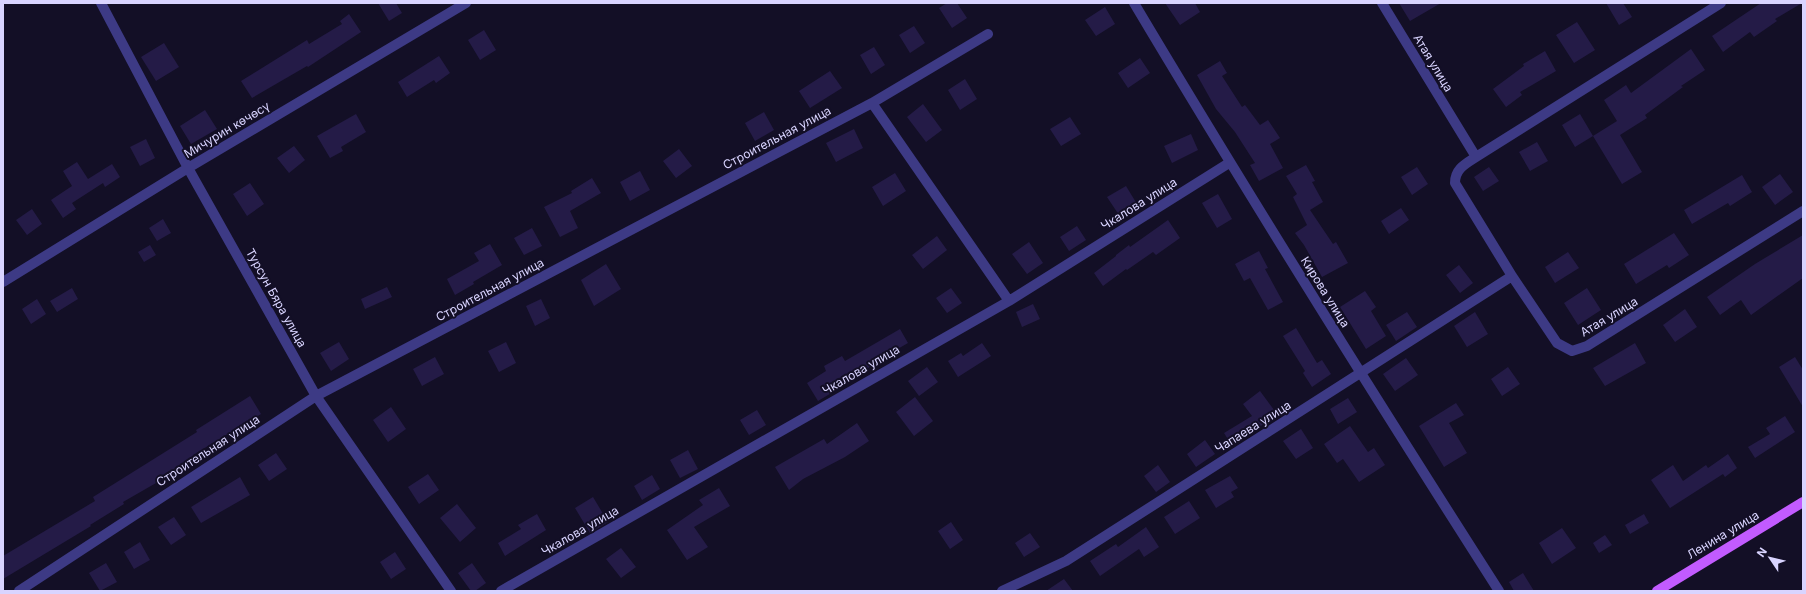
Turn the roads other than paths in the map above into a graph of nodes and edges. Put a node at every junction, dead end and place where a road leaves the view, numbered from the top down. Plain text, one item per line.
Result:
1 (101, 3) edge
2 (466, 3) edge
3 (1134, 3) edge
4 (1382, 3) edge
5 (1721, 3) edge
6 (988, 34) dead end
7 (872, 103) junction
8 (1476, 157) junction
9 (1229, 163) junction
10 (188, 168) junction
11 (1803, 211) edge
12 (1512, 276) junction
13 (3, 282) edge
14 (1009, 301) junction
15 (1360, 374) junction
16 (316, 396) junction
17 (1803, 502) edge
18 (19, 591) edge
19 (451, 591) edge
20 (501, 591) edge
21 (1002, 591) edge
22 (1500, 591) edge
23 (1656, 591) edge

1 - 10 street, Турсун Бяра улица
2 - 10 street, Мичурин көчөсү
3 - 9 street, Кирова улица
4 - 8 street, Атая улица
5 - 8 street, Атая улица
6 - 7 street, Строительная улица
7 - 14 street
7 - 16 street, Строительная улица
8 - 12 street, Атая улица
9 - 14 street, Чкалова улица
9 - 15 street, Кирова улица
10 - 13 street, Мичурин көчөсү
10 - 16 street, Турсун Бяра улица
11 - 12 street, Атая улица
12 - 15 street, Чапаева улица
14 - 20 street, Чкалова улица
15 - 21 street, Чапаева улица
15 - 22 street, Кирова улица
16 - 18 street, Строительная улица
16 - 19 street, Турсун Бяра улица
17 - 23 main road, Ленина улица

